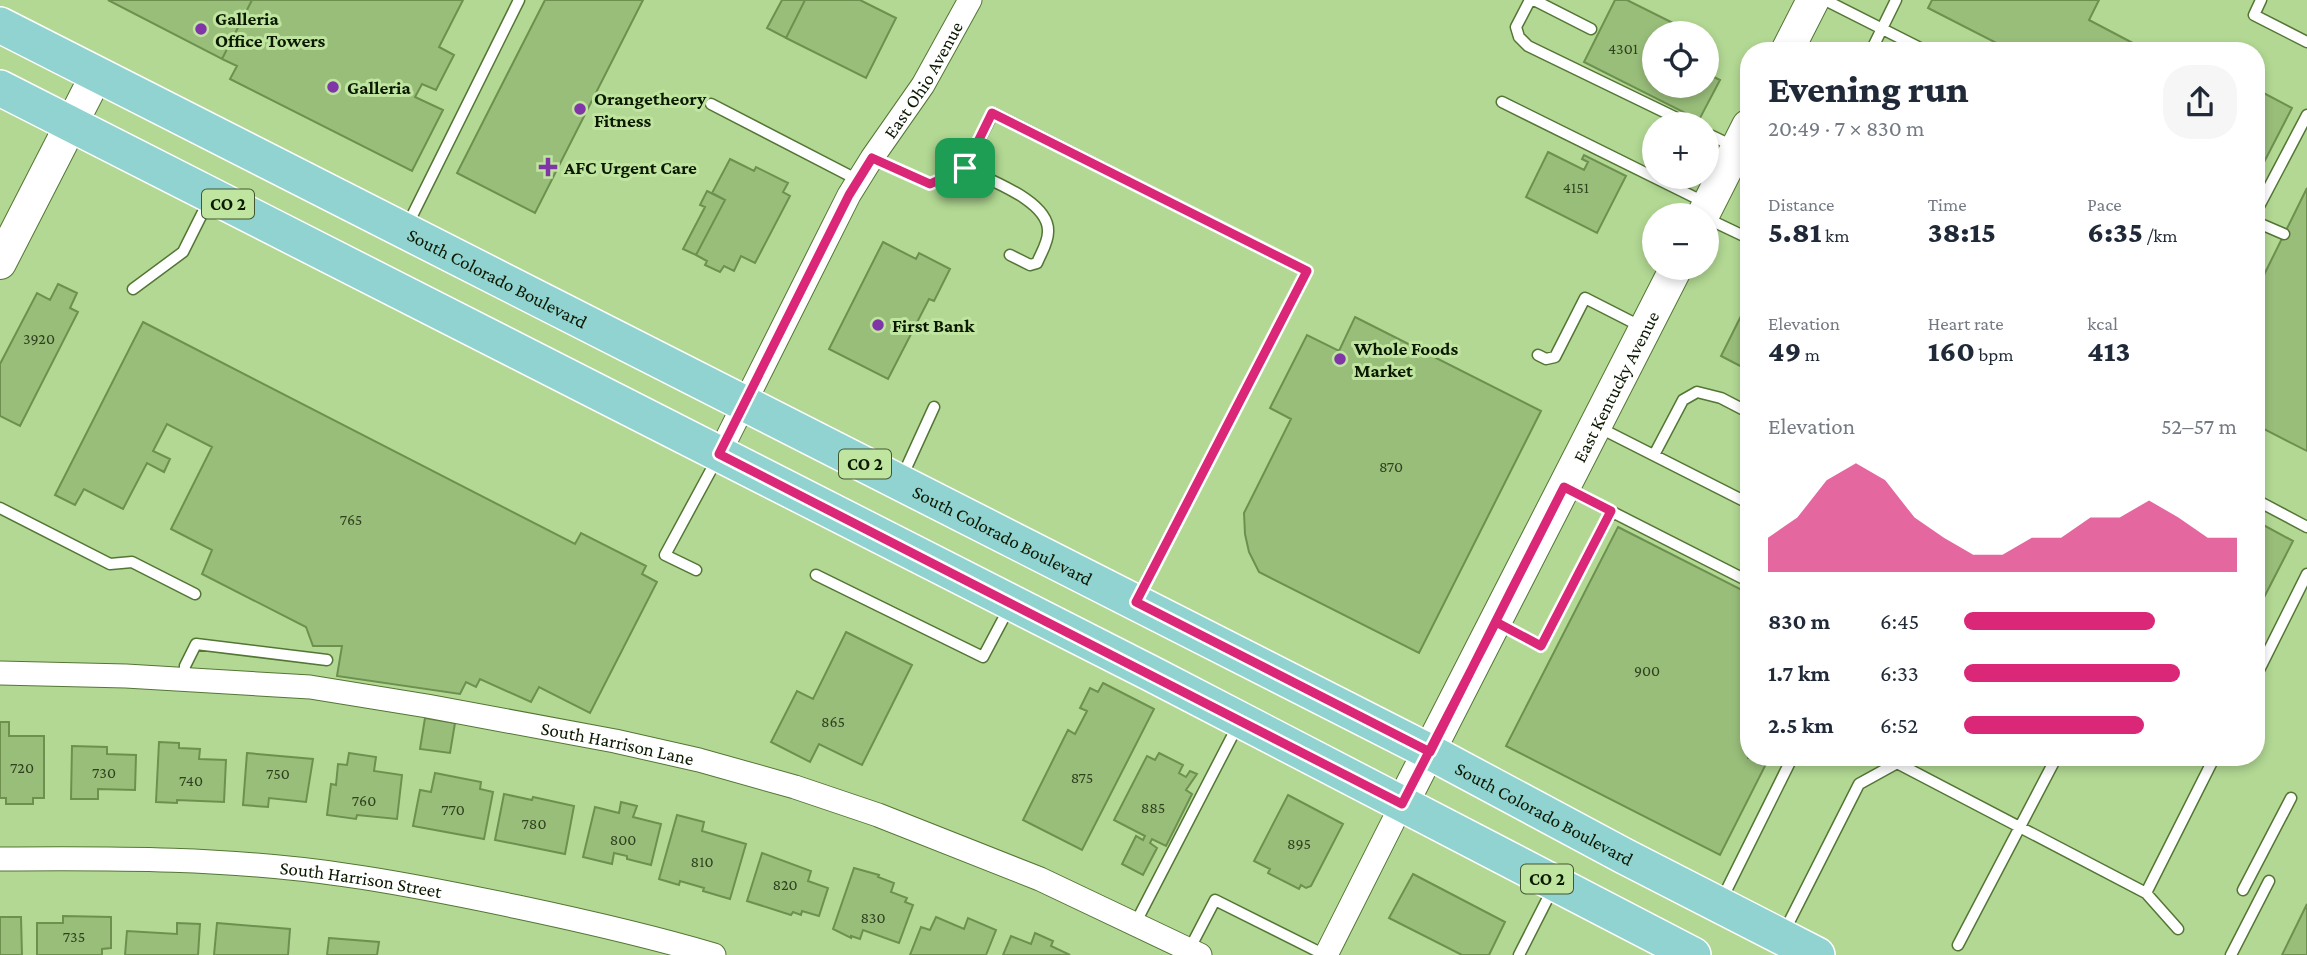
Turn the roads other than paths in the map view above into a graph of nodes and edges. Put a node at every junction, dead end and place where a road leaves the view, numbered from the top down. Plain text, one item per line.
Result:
1 (519, 0) edge
2 (970, 0) edge
3 (1532, 0) edge
4 (1813, 0) edge
5 (1825, 0) edge
6 (1896, 0) edge
7 (2261, 0) edge
8 (0, 25) edge
9 (1591, 29) dead end
10 (1881, 29) junction
11 (1792, 42) edge
12 (1875, 42) edge
13 (1908, 42) edge
14 (2307, 42) edge
15 (97, 74) junction
16 (0, 88) edge
17 (1502, 102) dead end
18 (711, 104) dead end
19 (1664, 112) edge
20 (2307, 115) edge
21 (71, 125) junction
22 (1719, 134) edge
23 (1740, 135) edge
24 (1740, 145) edge
25 (872, 158) junction
26 (965, 168) junction
27 (858, 180) junction
28 (2265, 195) edge
29 (211, 196) junction
30 (1688, 203) edge
31 (1711, 203) edge
32 (1719, 221) edge
33 (2265, 226) edge
34 (405, 230) junction
35 (1740, 234) edge
36 (2284, 234) dead end
37 (1010, 255) dead end
38 (0, 263) edge
39 (1670, 280) edge
40 (133, 289) dead end
41 (1645, 329) junction
42 (1538, 355) dead end
43 (745, 403) junction
44 (934, 407) dead end
45 (1740, 408) edge
46 (1596, 426) junction
47 (719, 454) junction
48 (1654, 455) junction
49 (900, 482) junction
50 (1564, 487) junction
51 (1740, 499) edge
52 (2265, 505) edge
53 (0, 508) edge
54 (1611, 511) junction
55 (2307, 527) edge
56 (696, 570) dead end
57 (2307, 574) edge
58 (816, 575) dead end
59 (1740, 577) edge
60 (195, 594) dead end
61 (1136, 602) junction
62 (1011, 603) junction
63 (1496, 622) junction
64 (2265, 658) edge
65 (327, 660) dead end
66 (0, 673) edge
67 (185, 680) junction
68 (1241, 720) junction
69 (1430, 752) junction
70 (1788, 766) edge
71 (1888, 766) edge
72 (1909, 766) edge
73 (2052, 766) edge
74 (2210, 766) edge
75 (2291, 798) dead end
76 (1402, 804) junction
77 (2020, 827) junction
78 (0, 859) edge
79 (2269, 881) dead end
80 (1556, 884) junction
81 (2243, 890) dead end
82 (2146, 893) junction
83 (1719, 905) junction
84 (1135, 924) junction
85 (2178, 929) dead end
86 (1782, 937) junction
87 (1958, 945) dead end
88 (1195, 952) edge
89 (714, 955) edge
90 (1325, 955) edge
91 (1519, 955) edge
92 (1693, 955) edge
93 (1817, 955) edge
94 (2231, 955) edge

1 - 34 lane
2 - 25 street, East Ohio Avenue
3 - 9 lane
3 - 19 lane
4 - 11 street
5 - 10 lane
6 - 10 lane
7 - 14 lane
8 - 15 main road, South Colorado Boulevard / CO 2
10 - 12 lane
10 - 13 lane
15 - 21 street
15 - 34 main road, South Colorado Boulevard / CO 2
16 - 21 main road, CO 2
17 - 30 lane
18 - 27 lane
20 - 28 lane
21 - 29 main road, CO 2
21 - 38 street
22 - 23 lane
24 - 31 street
25 - 26 lane
25 - 27 street, East Ohio Avenue
26 - 37 lane
26 - 61 lane
27 - 43 street, East Ohio Avenue
29 - 40 lane
29 - 47 main road, CO 2
32 - 35 lane
33 - 36 lane
34 - 43 main road, South Colorado Boulevard / CO 2
39 - 41 street, East Kentucky Avenue
41 - 42 lane
41 - 46 street, East Kentucky Avenue
43 - 47 street, East Ohio Avenue
43 - 49 main road, South Colorado Boulevard / CO 2
44 - 49 lane
45 - 48 lane
46 - 48 lane
46 - 50 street, East Kentucky Avenue
47 - 56 lane
47 - 62 main road, CO 2
48 - 51 lane
49 - 61 main road, South Colorado Boulevard / CO 2
50 - 54 lane
50 - 63 street, East Kentucky Avenue
52 - 55 lane
53 - 60 lane
54 - 59 lane
54 - 63 lane
57 - 64 lane
58 - 62 lane
61 - 69 main road, South Colorado Boulevard / CO 2
62 - 68 main road, CO 2
63 - 69 street, East Kentucky Avenue
65 - 67 lane
66 - 67 street, South Harrison Lane
67 - 84 street, South Harrison Lane
68 - 76 main road, CO 2
68 - 84 lane
69 - 76 street, East Kentucky Avenue
69 - 83 main road, South Colorado Boulevard / CO 2
70 - 83 lane
71 - 86 lane
72 - 77 lane
73 - 77 lane
74 - 82 lane
75 - 81 lane
76 - 80 main road, CO 2
76 - 90 street, East Kentucky Avenue
77 - 82 lane
77 - 87 lane
78 - 89 street, South Harrison Street
79 - 94 lane
80 - 91 lane
80 - 92 main road, CO 2
82 - 85 lane
83 - 86 main road, South Colorado Boulevard / CO 2
84 - 88 street, South Harrison Lane
86 - 93 main road, South Colorado Boulevard / CO 2
88 - 90 lane

